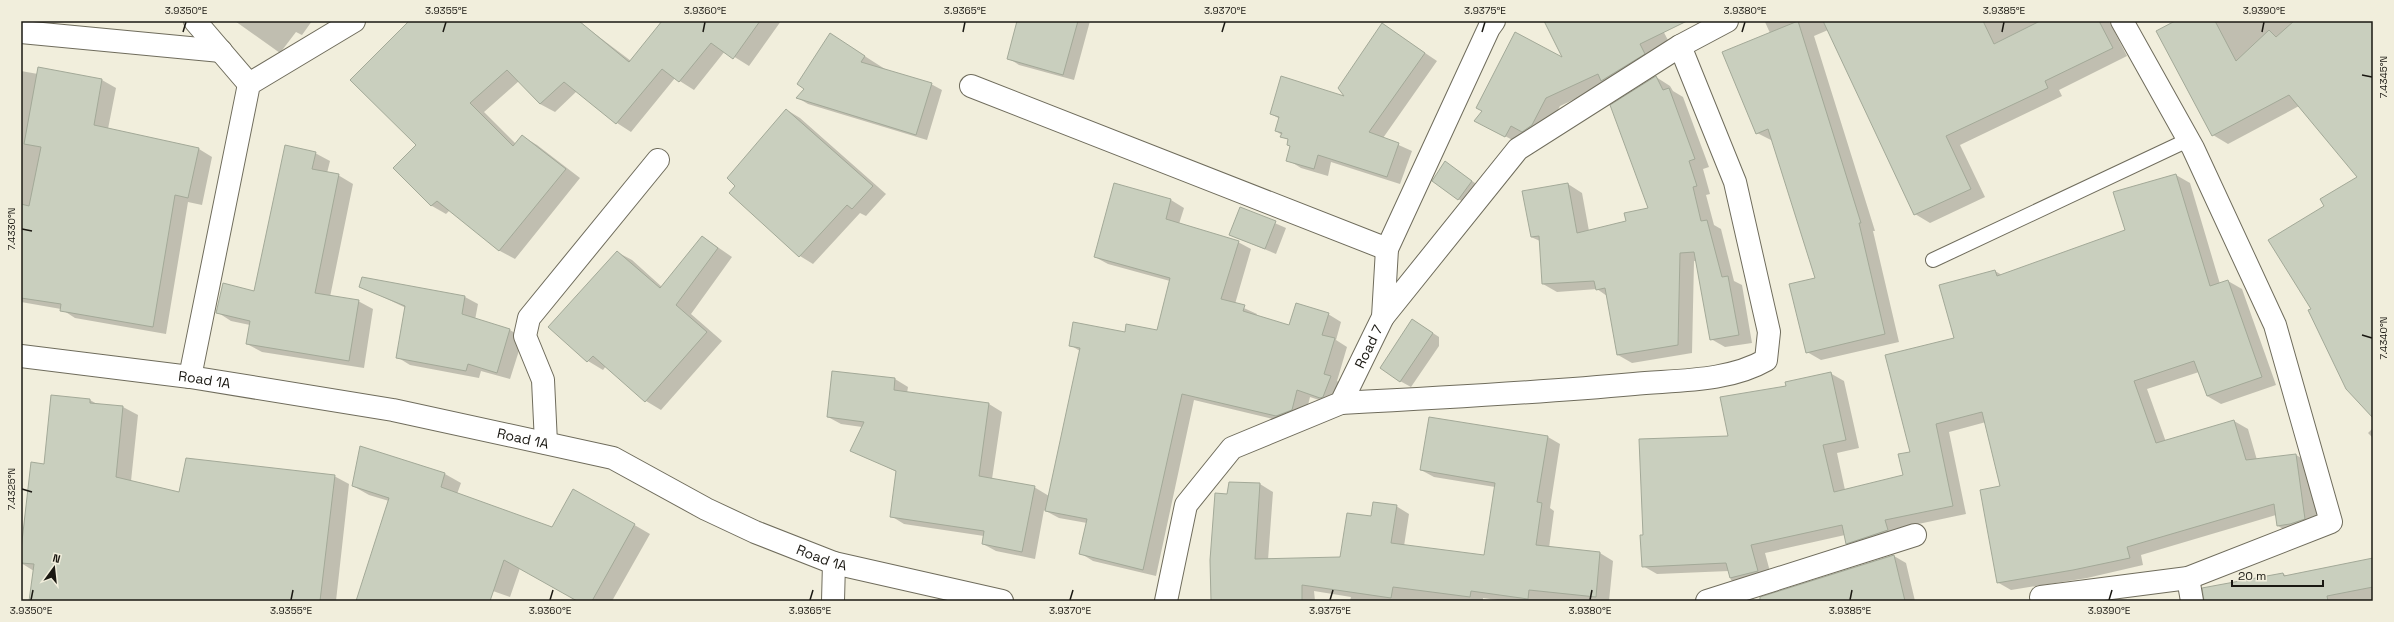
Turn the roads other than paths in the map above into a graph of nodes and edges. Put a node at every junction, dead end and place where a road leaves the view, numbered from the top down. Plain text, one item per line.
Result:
1 (195, 21) edge
2 (354, 21) edge
3 (1494, 21) edge
4 (1727, 21) edge
5 (2122, 21) edge
6 (21, 32) edge
7 (1680, 46) junction
8 (221, 51) junction
9 (249, 84) junction
10 (971, 86) dead end
11 (2188, 140) junction
12 (658, 160) dead end
13 (1386, 249) junction
14 (1933, 260) dead end
15 (1383, 317) junction
16 (21, 356) edge
17 (190, 377) junction
18 (1341, 403) junction
19 (546, 443) junction
20 (1915, 535) dead end
21 (834, 563) junction
22 (2188, 578) junction
23 (2041, 597) dead end
24 (833, 601) edge
25 (1002, 601) edge
26 (1166, 601) edge
27 (1707, 601) edge
28 (2192, 601) edge

1 - 8 street
2 - 9 street
3 - 13 street, Road 7
4 - 7 street
5 - 11 street
6 - 8 street
7 - 15 street
7 - 18 street
8 - 9 street
9 - 17 street
10 - 13 street
11 - 14 lane
11 - 22 street
12 - 19 street
13 - 15 street, Road 7
15 - 18 street, Road 7
16 - 17 street, Road 1A
17 - 19 street, Road 1A
18 - 26 street
19 - 21 street, Road 1A
20 - 27 street
21 - 24 street
21 - 25 street, Road 1A
22 - 23 street
22 - 28 street

